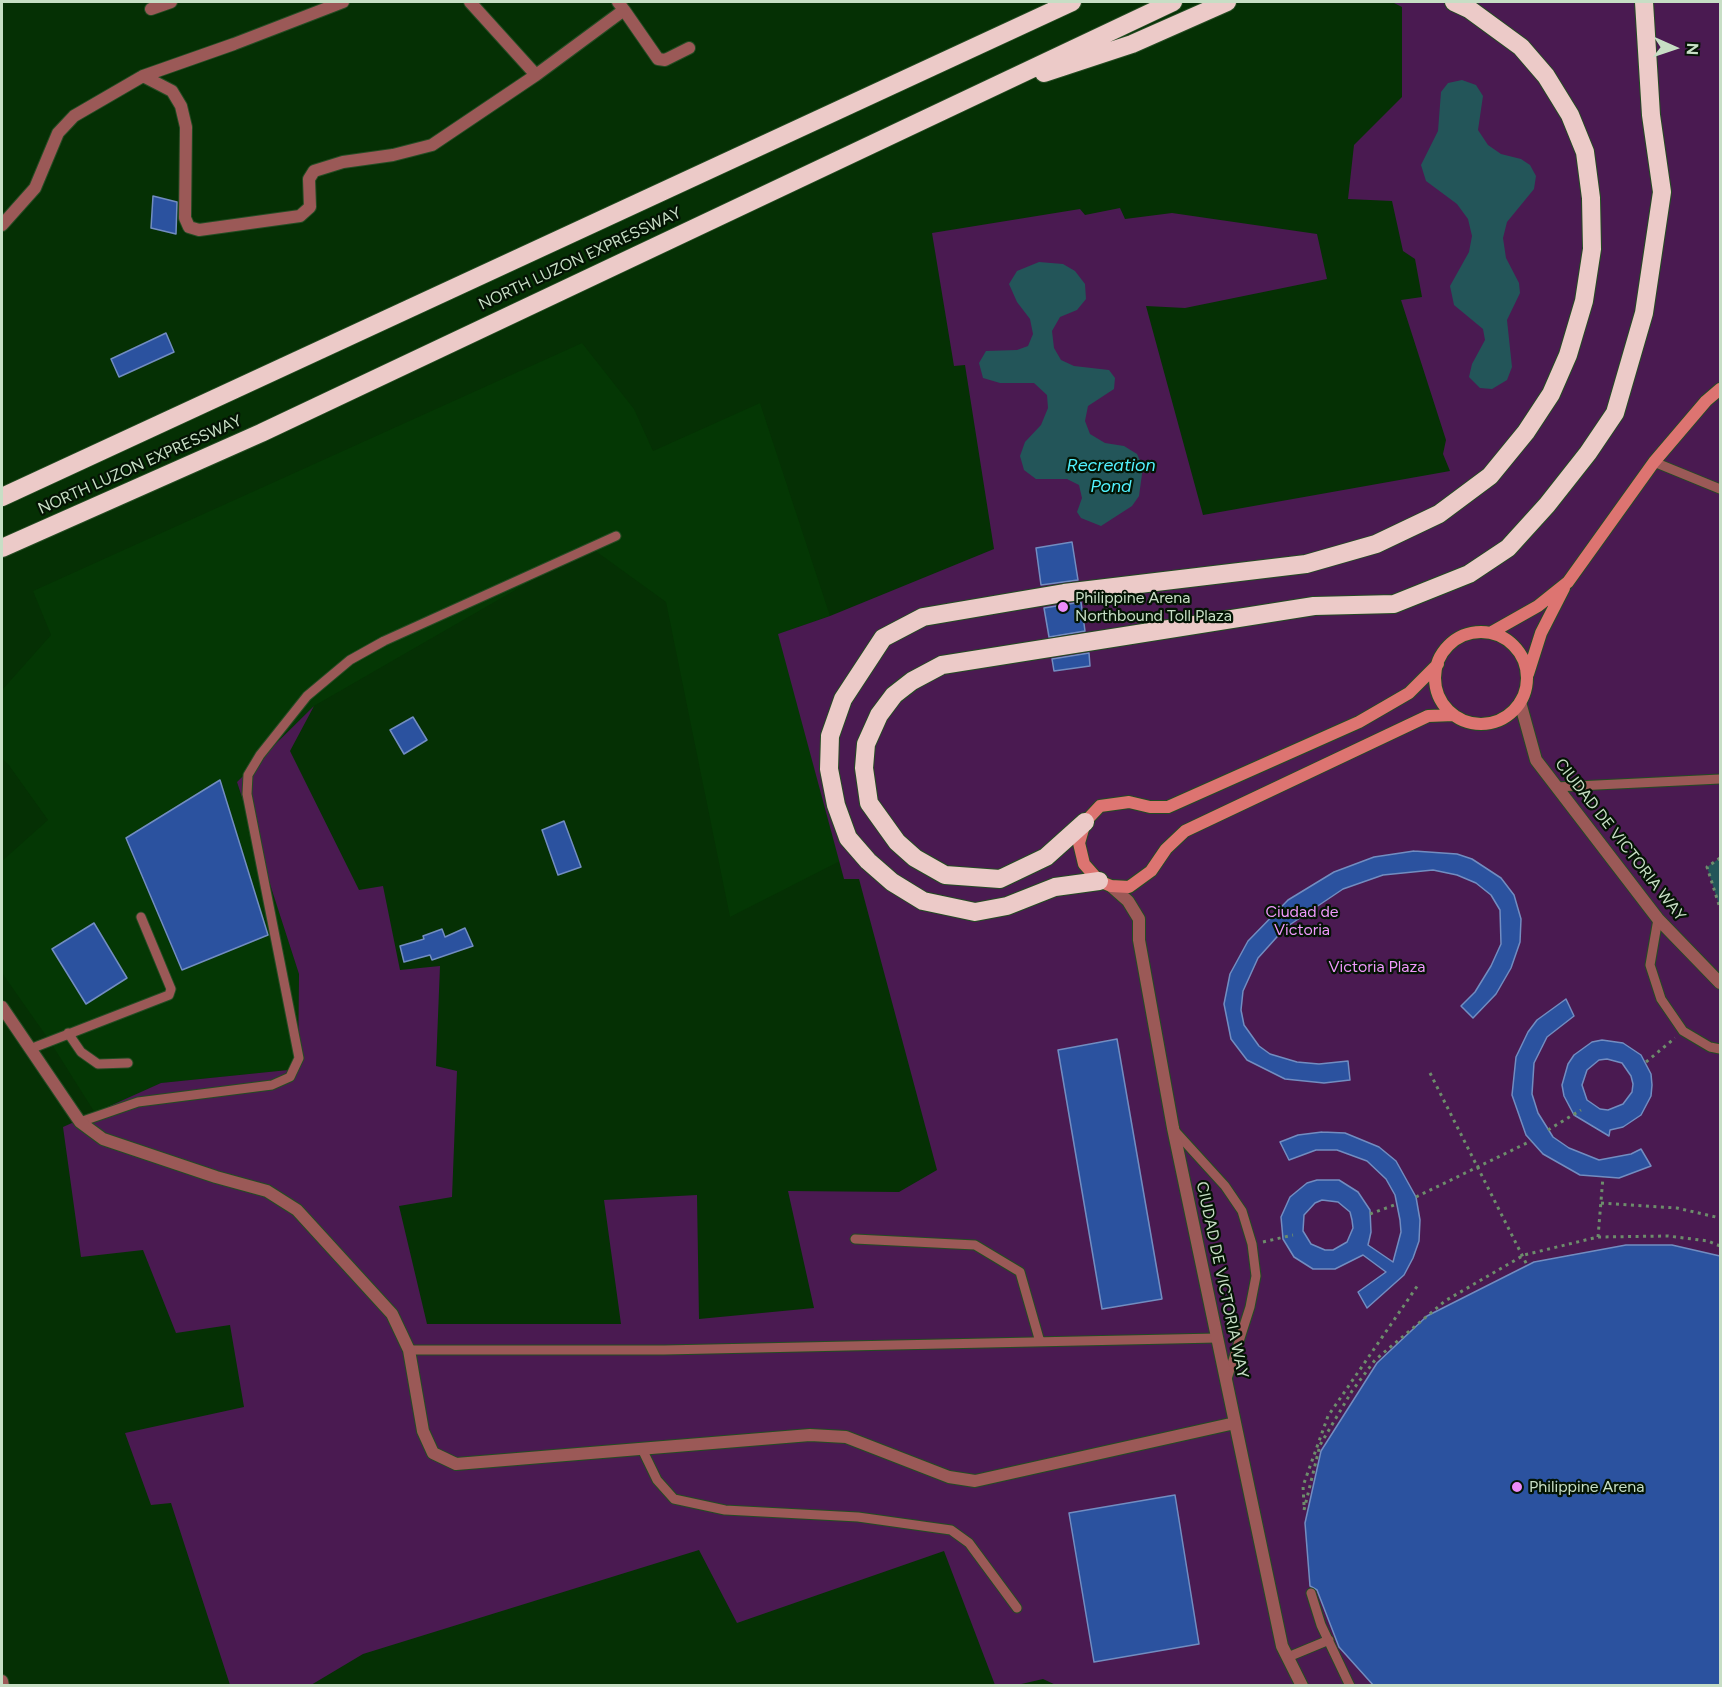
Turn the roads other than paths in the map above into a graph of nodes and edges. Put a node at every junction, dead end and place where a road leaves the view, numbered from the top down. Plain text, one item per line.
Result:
1 (171, 2) edge
2 (343, 2) edge
3 (470, 2) edge
4 (1053, 2) edge
5 (1072, 2) edge
6 (1173, 2) edge
7 (1227, 2) edge
8 (1454, 2) edge
9 (1644, 2) edge
10 (621, 6) edge
11 (309, 8) edge
12 (151, 9) dead end
13 (984, 43) junction
14 (689, 48) dead end
15 (536, 75) junction
16 (143, 76) junction
17 (966, 99) junction
18 (2, 225) edge
19 (1720, 389) edge
20 (1654, 462) junction
21 (1720, 489) edge
22 (2, 497) edge
23 (616, 536) dead end
24 (2, 548) edge
25 (1568, 582) junction
26 (1492, 632) junction
27 (1438, 664) junction
28 (1527, 681) junction
29 (1520, 702) junction
30 (1454, 715) junction
31 (1720, 779) edge
32 (1556, 786) junction
33 (1085, 822) junction
34 (1105, 883) junction
35 (141, 917) dead end
36 (1658, 919) junction
37 (1720, 983) edge
38 (2, 1007) edge
39 (68, 1033) junction
40 (1720, 1048) edge
41 (30, 1049) junction
42 (129, 1063) dead end
43 (80, 1122) junction
44 (1173, 1128) junction
45 (855, 1239) dead end
46 (1217, 1338) junction
47 (1040, 1342) junction
48 (409, 1350) junction
49 (1226, 1381) junction
50 (1235, 1423) junction
51 (642, 1449) junction
52 (1311, 1593) dead end
53 (1017, 1608) dead end
54 (1329, 1640) junction
55 (1288, 1657) junction
56 (2, 1681) edge
57 (3, 1686) edge
58 (1302, 1686) edge
59 (1350, 1686) edge

1 - 12 street
2 - 11 street
3 - 15 street
4 - 13 highway
5 - 13 highway, NORTH LUZON EXPRESSWAY
6 - 17 highway, NORTH LUZON EXPRESSWAY
7 - 17 highway
8 - 34 highway
9 - 33 highway
10 - 14 street
10 - 15 street
11 - 16 street
13 - 22 highway, NORTH LUZON EXPRESSWAY
15 - 16 street
16 - 18 street
17 - 24 highway, NORTH LUZON EXPRESSWAY
19 - 20 main road
20 - 21 lane
20 - 25 main road
23 - 43 lane
25 - 26 main road
25 - 28 main road
26 - 27 main road
26 - 28 main road
27 - 30 main road
27 - 33 main road
28 - 29 main road
29 - 30 main road
29 - 32 street, CIUDAD DE VICTORIA WAY
30 - 34 main road
31 - 32 lane
32 - 36 street, CIUDAD DE VICTORIA WAY
33 - 34 main road
34 - 44 street, CIUDAD DE VICTORIA WAY
35 - 39 lane
36 - 37 street, CIUDAD DE VICTORIA WAY
36 - 40 lane
38 - 41 street
39 - 41 lane
39 - 42 lane
41 - 43 street
43 - 48 street
44 - 46 street, CIUDAD DE VICTORIA WAY
44 - 49 lane
45 - 47 lane
46 - 47 lane
46 - 49 street, CIUDAD DE VICTORIA WAY
47 - 48 lane
48 - 51 street
49 - 50 street, CIUDAD DE VICTORIA WAY
50 - 51 street
50 - 55 street, CIUDAD DE VICTORIA WAY
51 - 53 lane
52 - 54 lane
54 - 55 lane
54 - 59 lane
55 - 58 street, CIUDAD DE VICTORIA WAY
56 - 57 street

